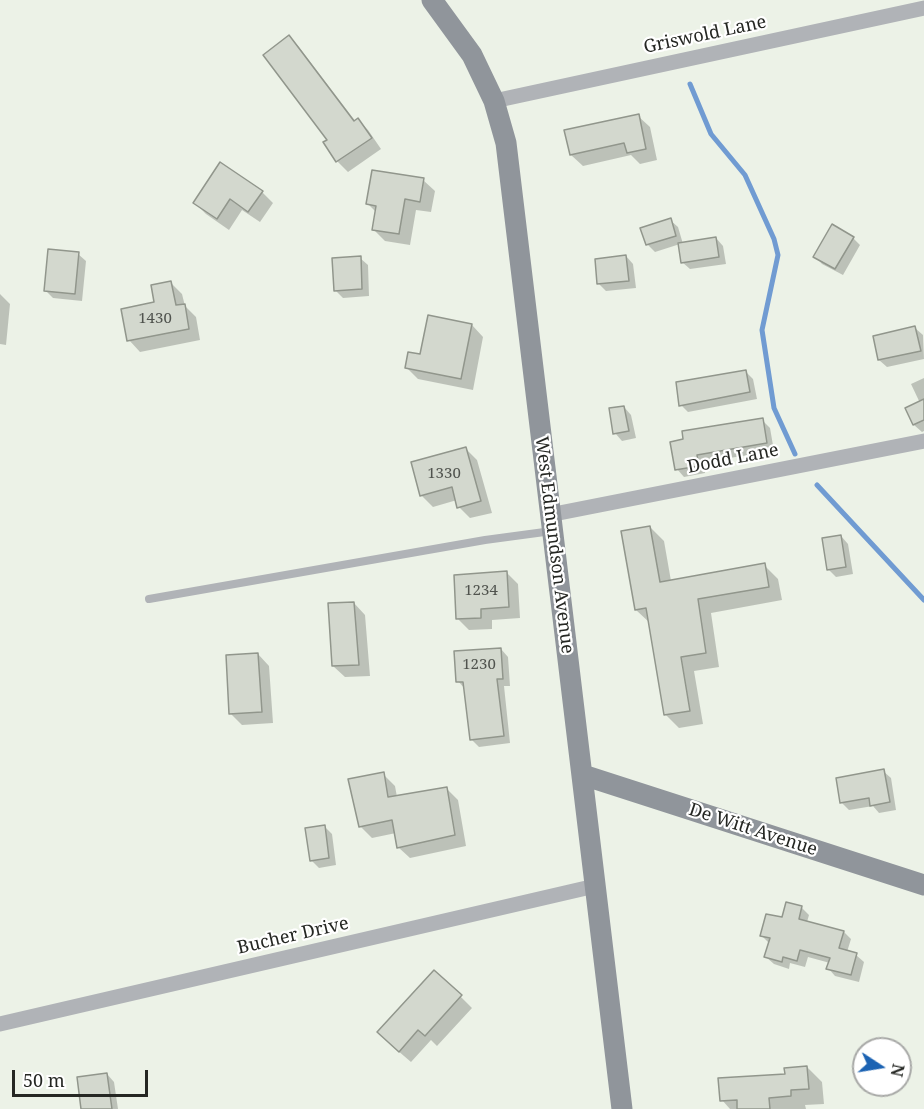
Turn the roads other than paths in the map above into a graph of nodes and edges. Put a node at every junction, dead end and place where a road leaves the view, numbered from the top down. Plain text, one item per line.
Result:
1 (432, 0) edge
2 (924, 8) edge
3 (495, 101) junction
4 (924, 441) edge
5 (550, 523) junction
6 (149, 599) dead end
7 (582, 775) junction
8 (924, 885) edge
9 (595, 886) junction
10 (0, 1024) edge
11 (622, 1109) edge

1 - 3 street, West Edmundson Avenue
2 - 3 street, Griswold Lane
3 - 5 street, West Edmundson Avenue
4 - 5 street, Dodd Lane
5 - 6 lane
5 - 7 street, West Edmundson Avenue
7 - 8 street, De Witt Avenue
7 - 9 street, West Edmundson Avenue
9 - 10 street, Bucher Drive
9 - 11 street, West Edmundson Avenue

